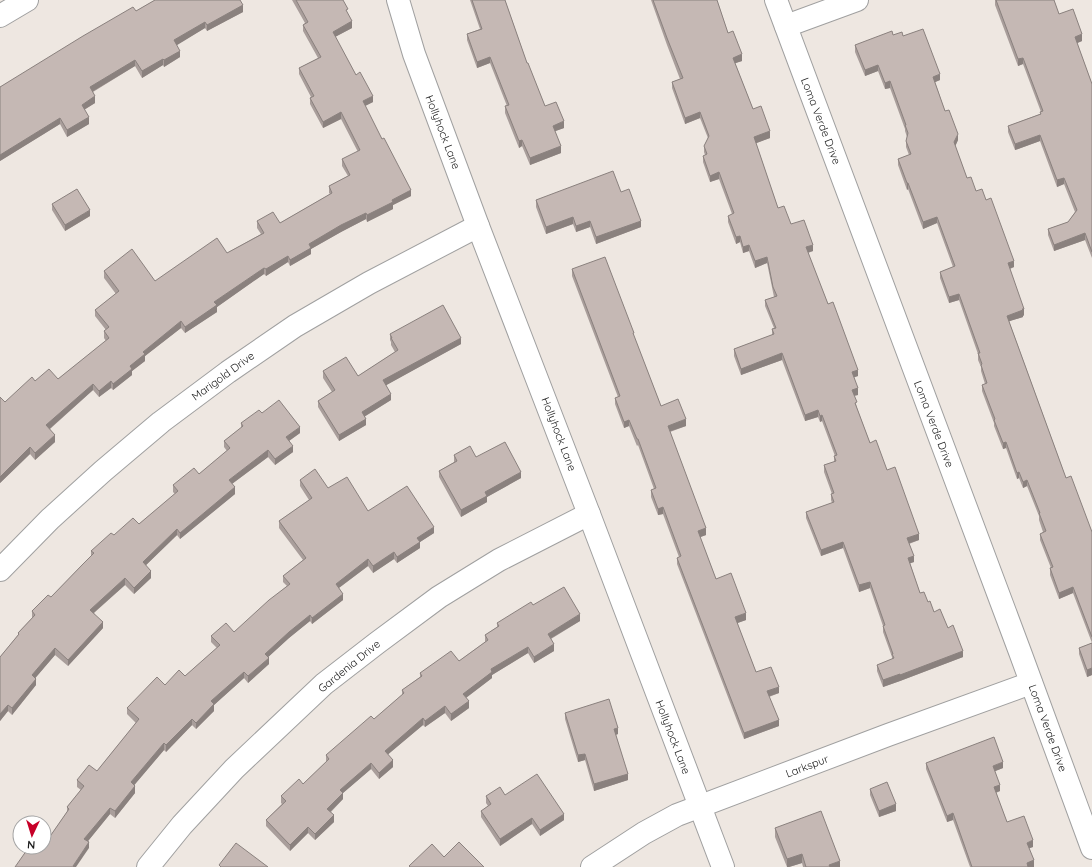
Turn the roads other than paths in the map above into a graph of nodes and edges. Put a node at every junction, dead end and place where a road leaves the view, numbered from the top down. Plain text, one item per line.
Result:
1 (27, 0) edge
2 (398, 0) edge
3 (776, 0) edge
4 (857, 0) edge
5 (0, 16) edge
6 (786, 26) junction
7 (478, 226) junction
8 (589, 514) junction
9 (0, 570) edge
10 (1031, 683) junction
11 (699, 806) junction
12 (1092, 848) edge
13 (148, 867) edge
14 (592, 867) edge
15 (723, 867) edge

1 - 5 street
2 - 7 street, Hollyhock Lane
3 - 6 street, Loma Verde Drive
4 - 6 street
6 - 10 street, Loma Verde Drive
7 - 8 street, Hollyhock Lane
7 - 9 street, Marigold Drive
8 - 11 street, Hollyhock Lane
8 - 13 street, Gardenia Drive
10 - 11 street, Larkspur
10 - 12 street, Loma Verde Drive
11 - 14 street, Larkspur
11 - 15 street, Hollyhock Lane

